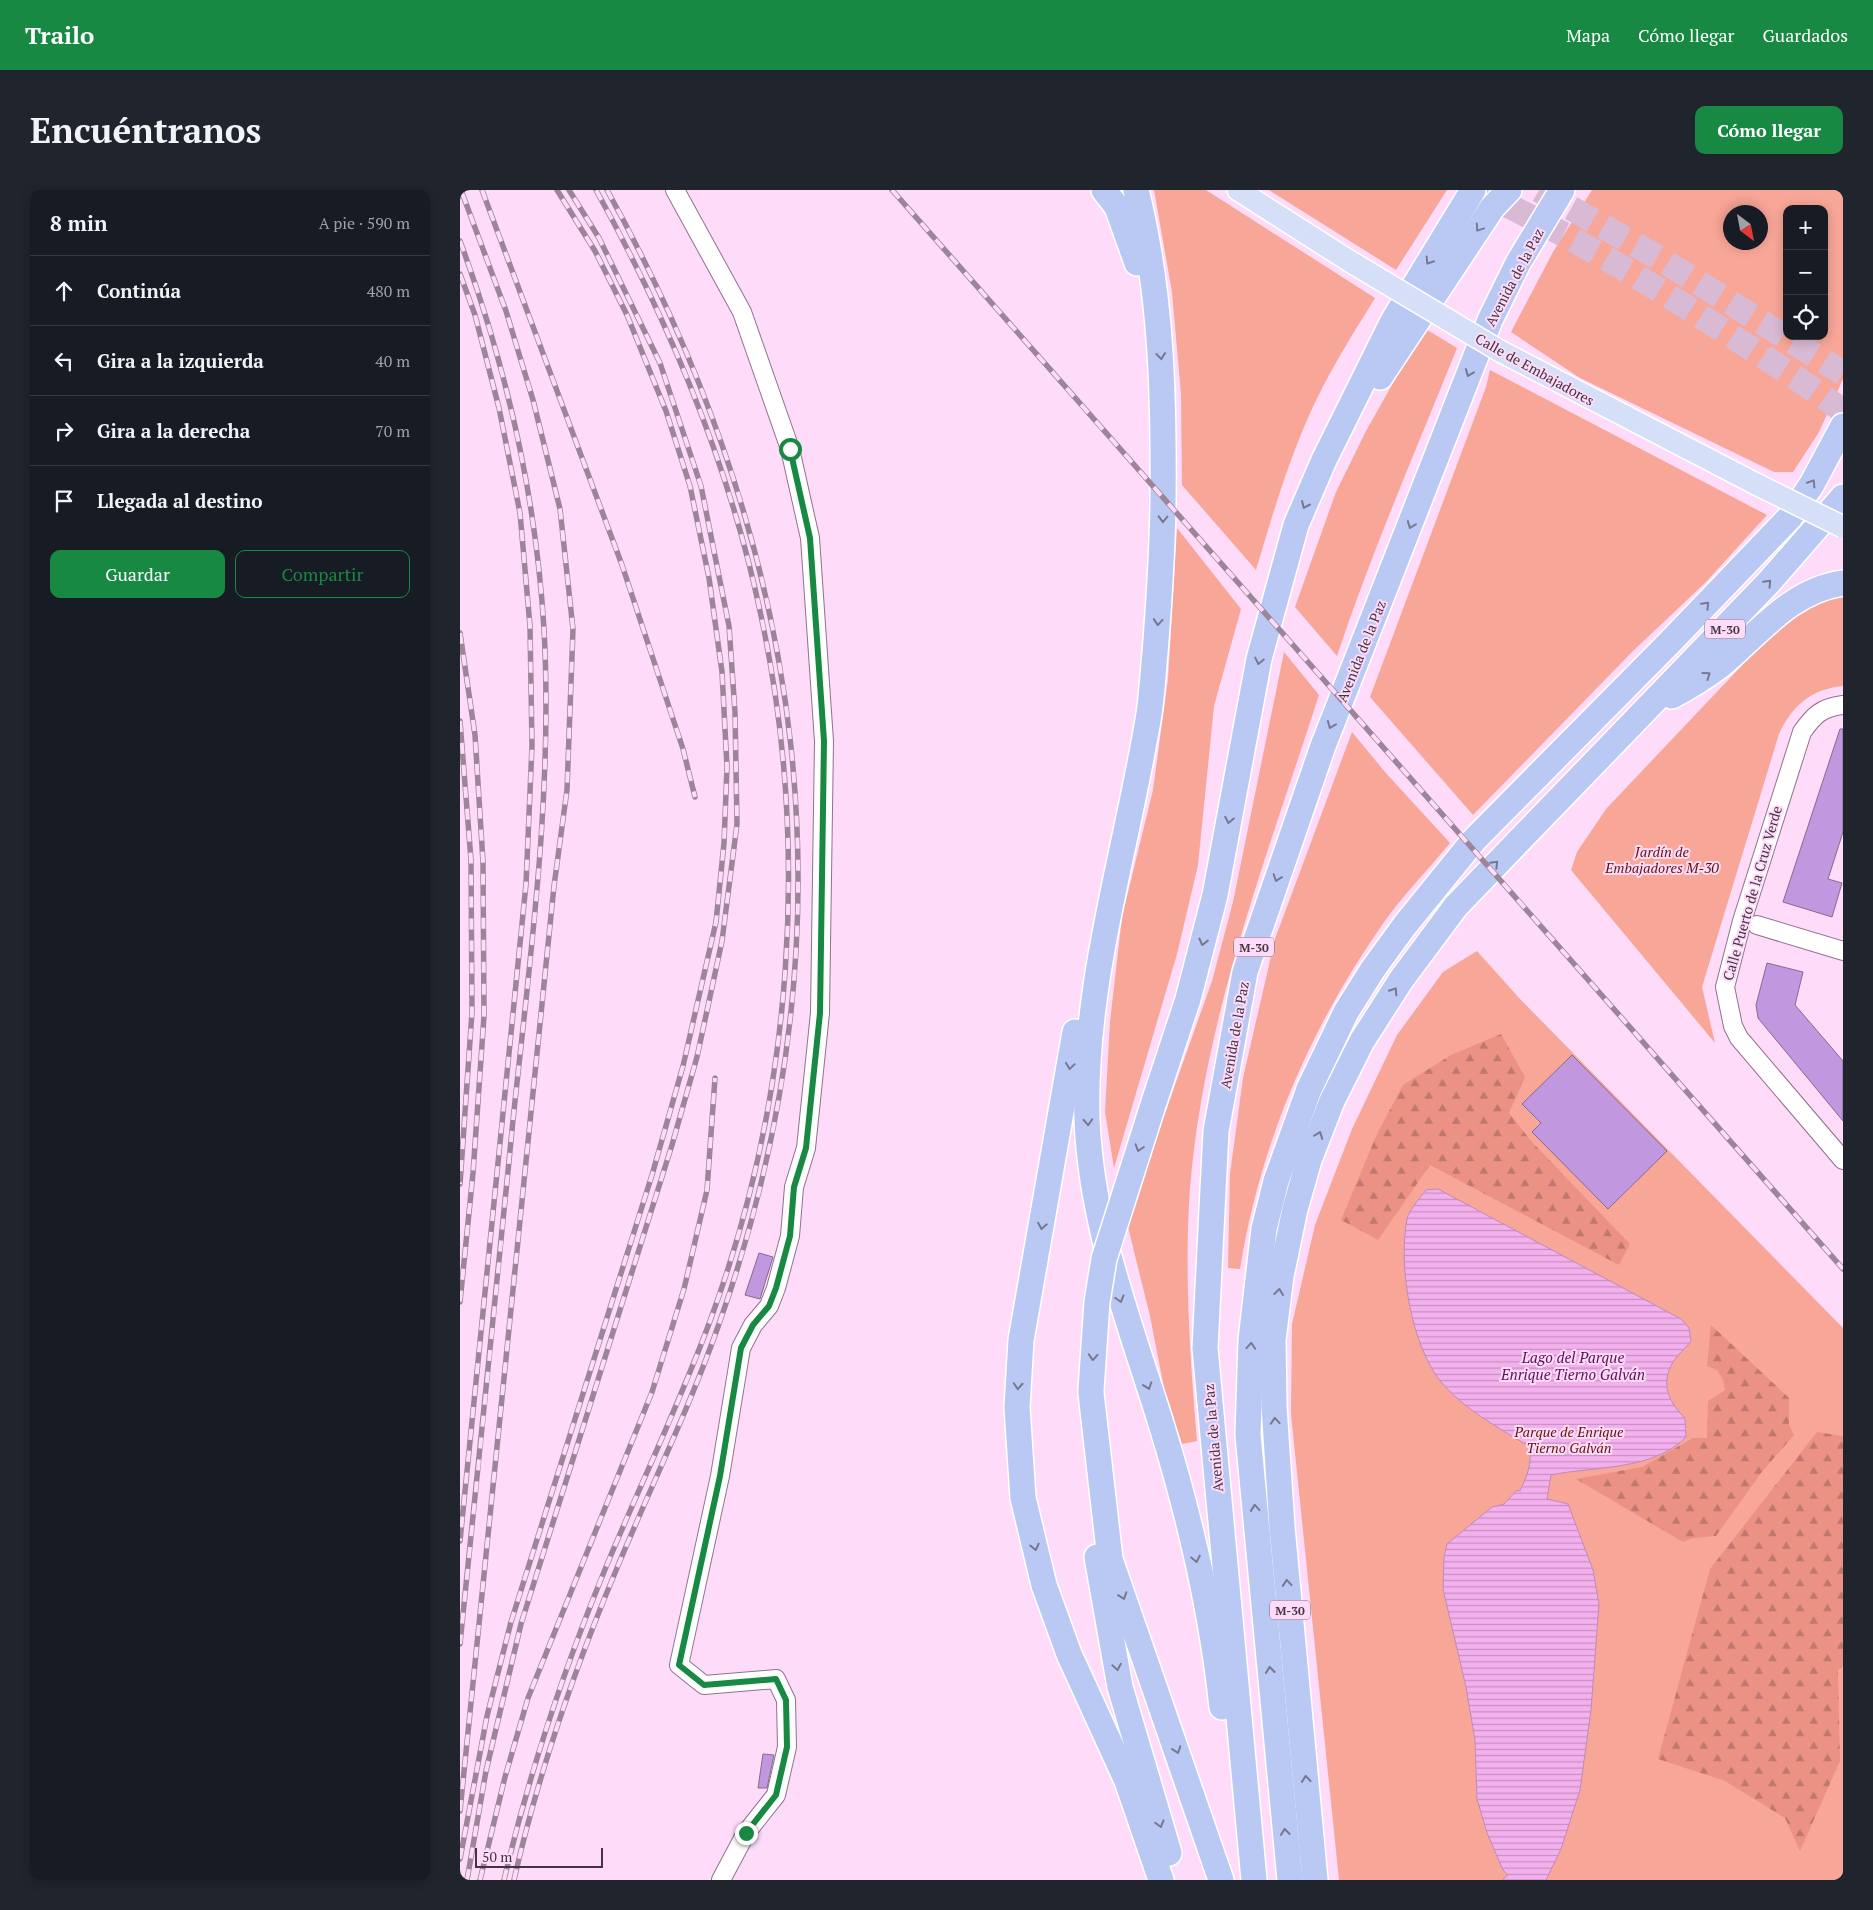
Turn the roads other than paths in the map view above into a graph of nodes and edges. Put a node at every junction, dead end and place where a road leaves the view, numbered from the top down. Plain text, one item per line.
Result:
1 (675, 190) edge
2 (1104, 190) edge
3 (1136, 190) edge
4 (1238, 190) edge
5 (1473, 190) edge
6 (1509, 190) edge
7 (1562, 190) edge
8 (1156, 308) junction
9 (1843, 426) edge
10 (1324, 460) junction
11 (1843, 496) edge
12 (1843, 510) edge
13 (1843, 527) edge
14 (1799, 550) junction
15 (1843, 583) edge
16 (1843, 705) edge
17 (1650, 707) junction
18 (1150, 712) junction
19 (1758, 925) dead end
20 (1843, 951) edge
21 (1843, 1160) edge
22 (1091, 1392) junction
23 (746, 1833) junction
24 (721, 1880) edge
25 (734, 1880) edge
26 (1161, 1880) edge
27 (1177, 1880) edge
28 (1221, 1880) edge
29 (1240, 1880) edge
30 (1254, 1880) edge
31 (1290, 1880) edge
32 (1315, 1880) edge

1 - 23 street
2 - 8 highway
3 - 8 highway
4 - 13 main road, Calle de Embajadores, bridge
5 -> 10 highway
6 -> 10 highway
7 -> 30 highway, Avenida de la Paz / M-30
8 -> 18 highway
31 -> 9 highway
10 -> 22 highway, bridge
11 - 14 highway
12 - 14 highway, M-30
17 -> 14 highway, M-30
17 -> 15 highway
16 - 21 street, Calle Puerto de la Cruz Verde
32 -> 17 highway, M-30
18 -> 26 highway
18 -> 29 highway
19 - 20 street
22 -> 27 highway
22 -> 28 highway
23 - 24 street
23 - 25 street

